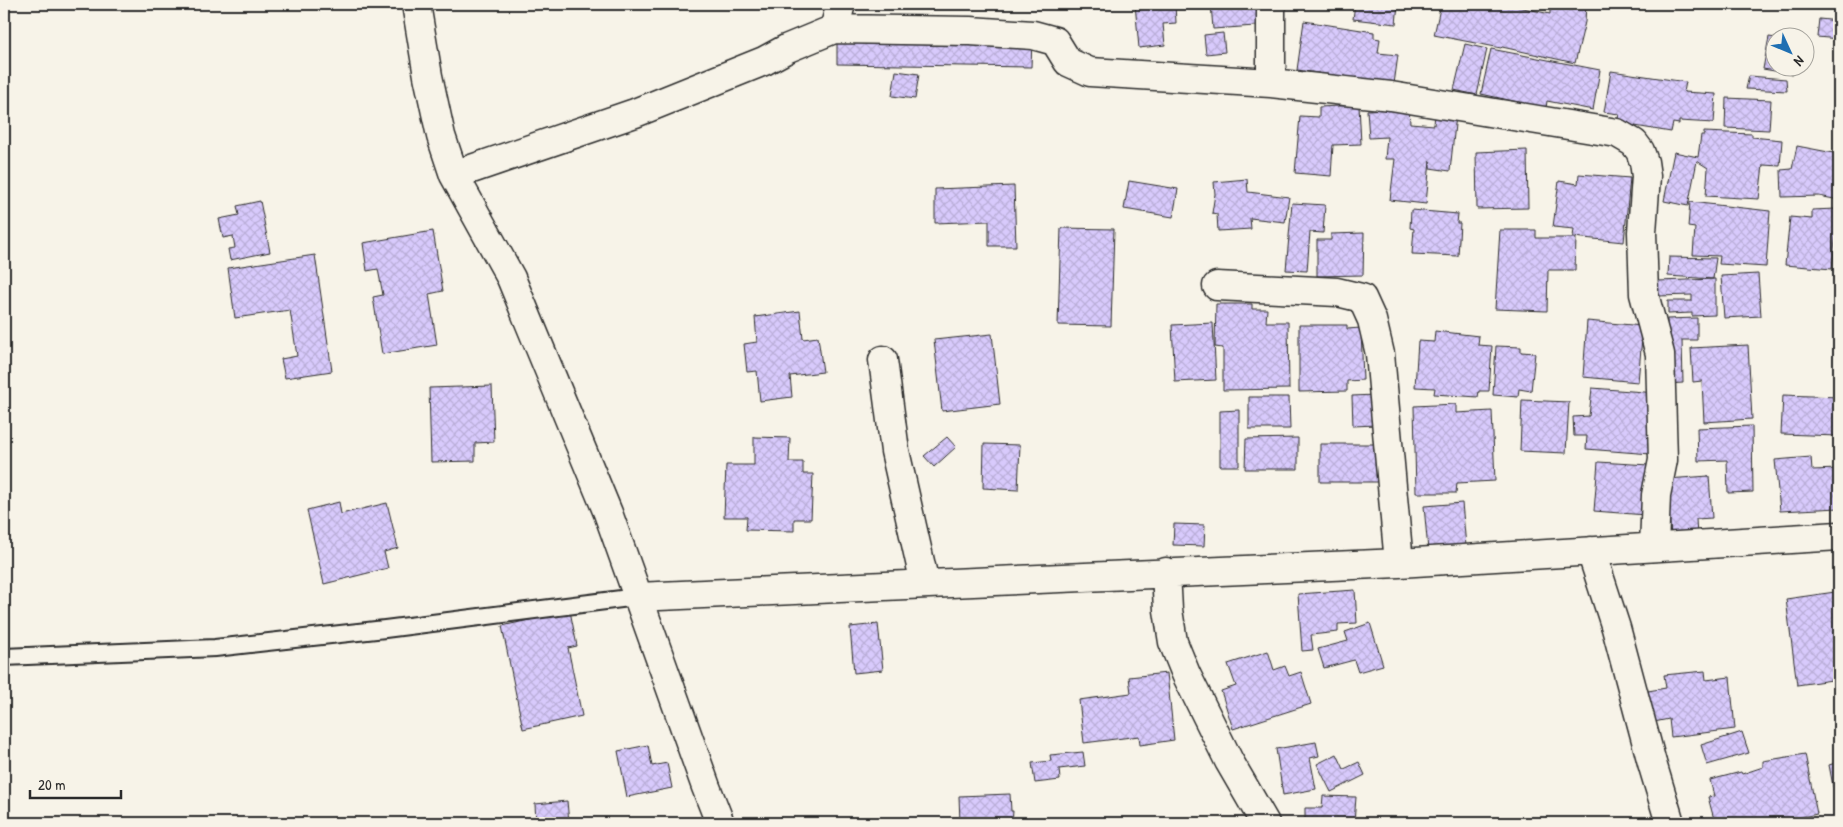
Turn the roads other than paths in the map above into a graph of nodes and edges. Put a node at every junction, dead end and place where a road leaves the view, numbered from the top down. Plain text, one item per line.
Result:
1 (416, 4) edge
2 (1271, 4) edge
3 (838, 16) edge
4 (1271, 83) junction
5 (454, 175) junction
6 (1218, 286) dead end
7 (883, 360) dead end
8 (1839, 536) edge
9 (1654, 547) junction
10 (1591, 551) junction
11 (1399, 563) junction
12 (1166, 572) junction
13 (925, 584) junction
14 (638, 597) junction
15 (4, 657) edge
16 (720, 823) edge
17 (1265, 823) edge
18 (1670, 823) edge

1 - 5 street
2 - 4 street
3 - 4 street
3 - 5 street
4 - 9 street
5 - 14 street
6 - 11 street
7 - 13 street
8 - 9 street
9 - 10 street
10 - 11 street
10 - 18 street
11 - 12 street
12 - 13 street
12 - 17 street
13 - 14 street
14 - 15 lane
14 - 16 street

